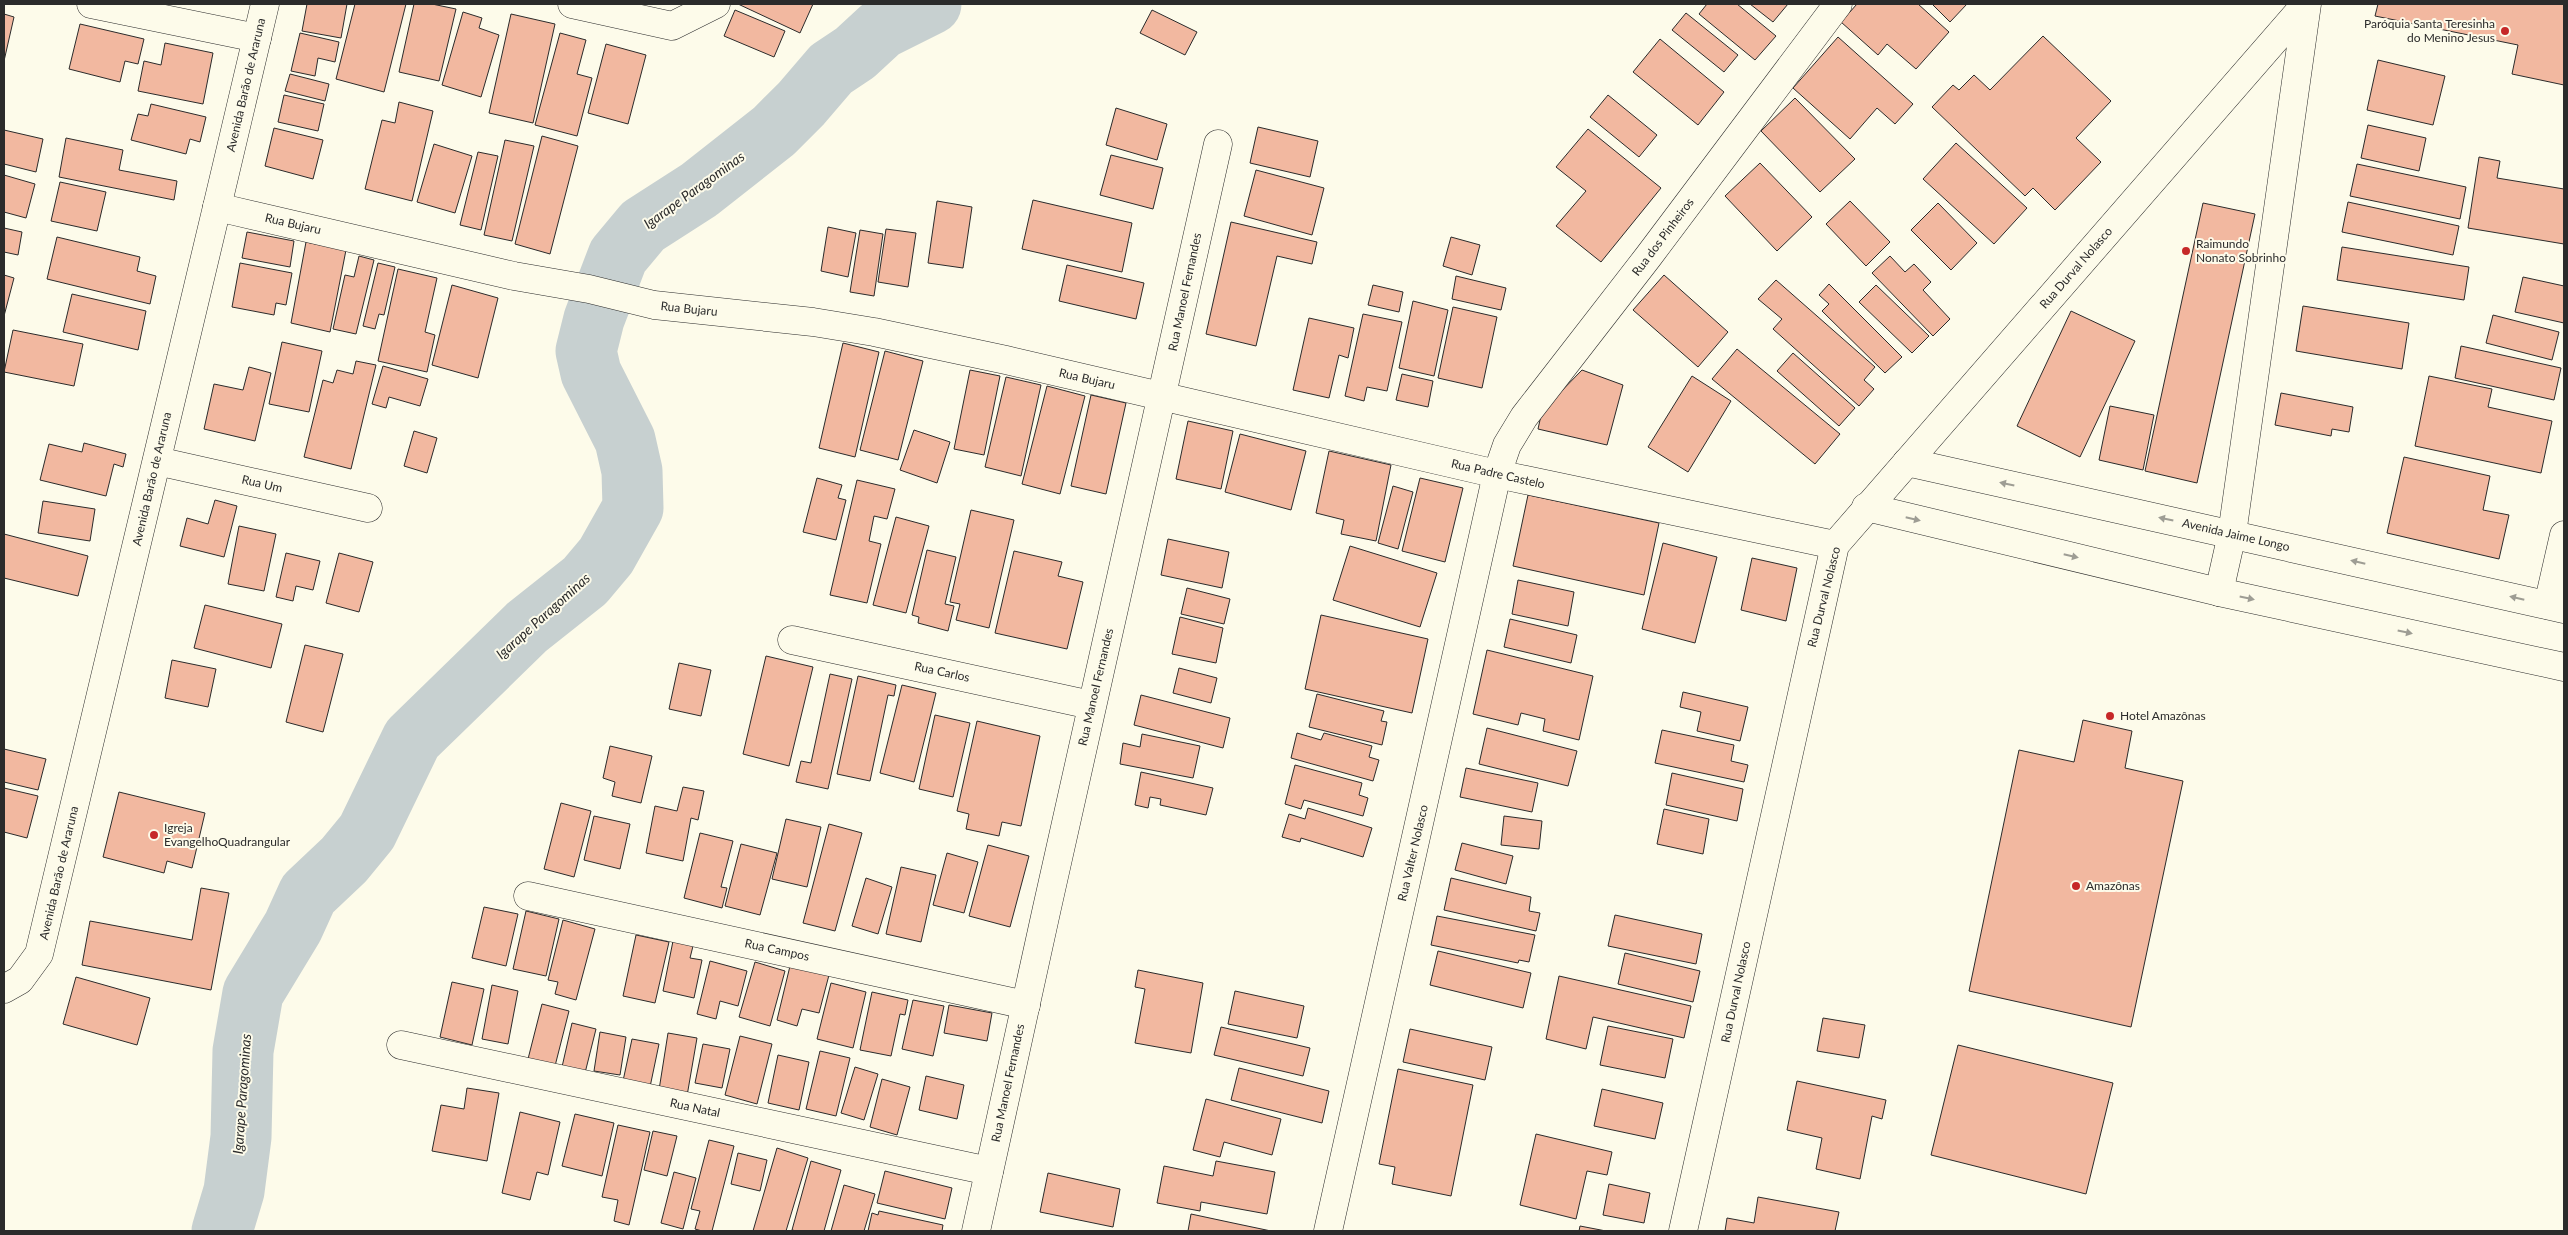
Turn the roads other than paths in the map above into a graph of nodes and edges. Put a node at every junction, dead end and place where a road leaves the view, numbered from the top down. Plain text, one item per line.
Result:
1 (91, 4) edge
2 (264, 4) edge
3 (572, 4) edge
4 (716, 4) edge
5 (1838, 4) edge
6 (2306, 4) edge
7 (257, 38) junction
8 (1218, 144) dead end
9 (217, 207) junction
10 (1163, 396) junction
11 (157, 461) junction
12 (1907, 462) junction
13 (1497, 474) junction
14 (1866, 507) junction
15 (368, 508) dead end
16 (2232, 534) junction
17 (2564, 535) edge
18 (1835, 545) junction
19 (2219, 592) junction
20 (2556, 607) edge
21 (792, 640) dead end
22 (2564, 667) edge
23 (1091, 704) junction
24 (528, 896) dead end
25 (4, 989) edge
26 (1026, 1005) junction
27 (401, 1045) dead end
28 (989, 1171) junction
29 (976, 1231) edge
30 (1328, 1231) edge
31 (1683, 1231) edge

1 - 7 street
2 - 7 street, Avenida Barão de Araruna
3 - 4 street
5 - 13 street, Rua dos Pinheiros
6 - 12 street, Rua Durval Nolasco
6 - 16 street
7 - 9 street, Avenida Barão de Araruna
8 - 10 street, Rua Manoel Fernandes
9 - 10 street, Rua Bujaru
9 - 11 street, Avenida Barão de Araruna
10 - 13 street, Rua Padre Castelo
10 - 23 street, Rua Manoel Fernandes
11 - 15 street, Rua Um
11 - 25 street, Avenida Barão de Araruna
12 - 14 street, Rua Durval Nolasco
16 -> 12 street, Avenida Jaime Longo
13 - 18 street, Rua Padre Castelo
13 - 30 street, Rua Valter Nolasco
14 - 18 street, Rua Durval Nolasco
14 -> 19 street
16 - 19 street
20 -> 16 street, Avenida Jaime Longo
17 - 20 street
18 - 31 street, Rua Durval Nolasco
19 -> 22 street
21 - 23 street, Rua Carlos
23 - 26 street, Rua Manoel Fernandes
24 - 26 street, Rua Campos
26 - 28 street, Rua Manoel Fernandes
27 - 28 street, Rua Natal
28 - 29 street, Rua Manoel Fernandes

